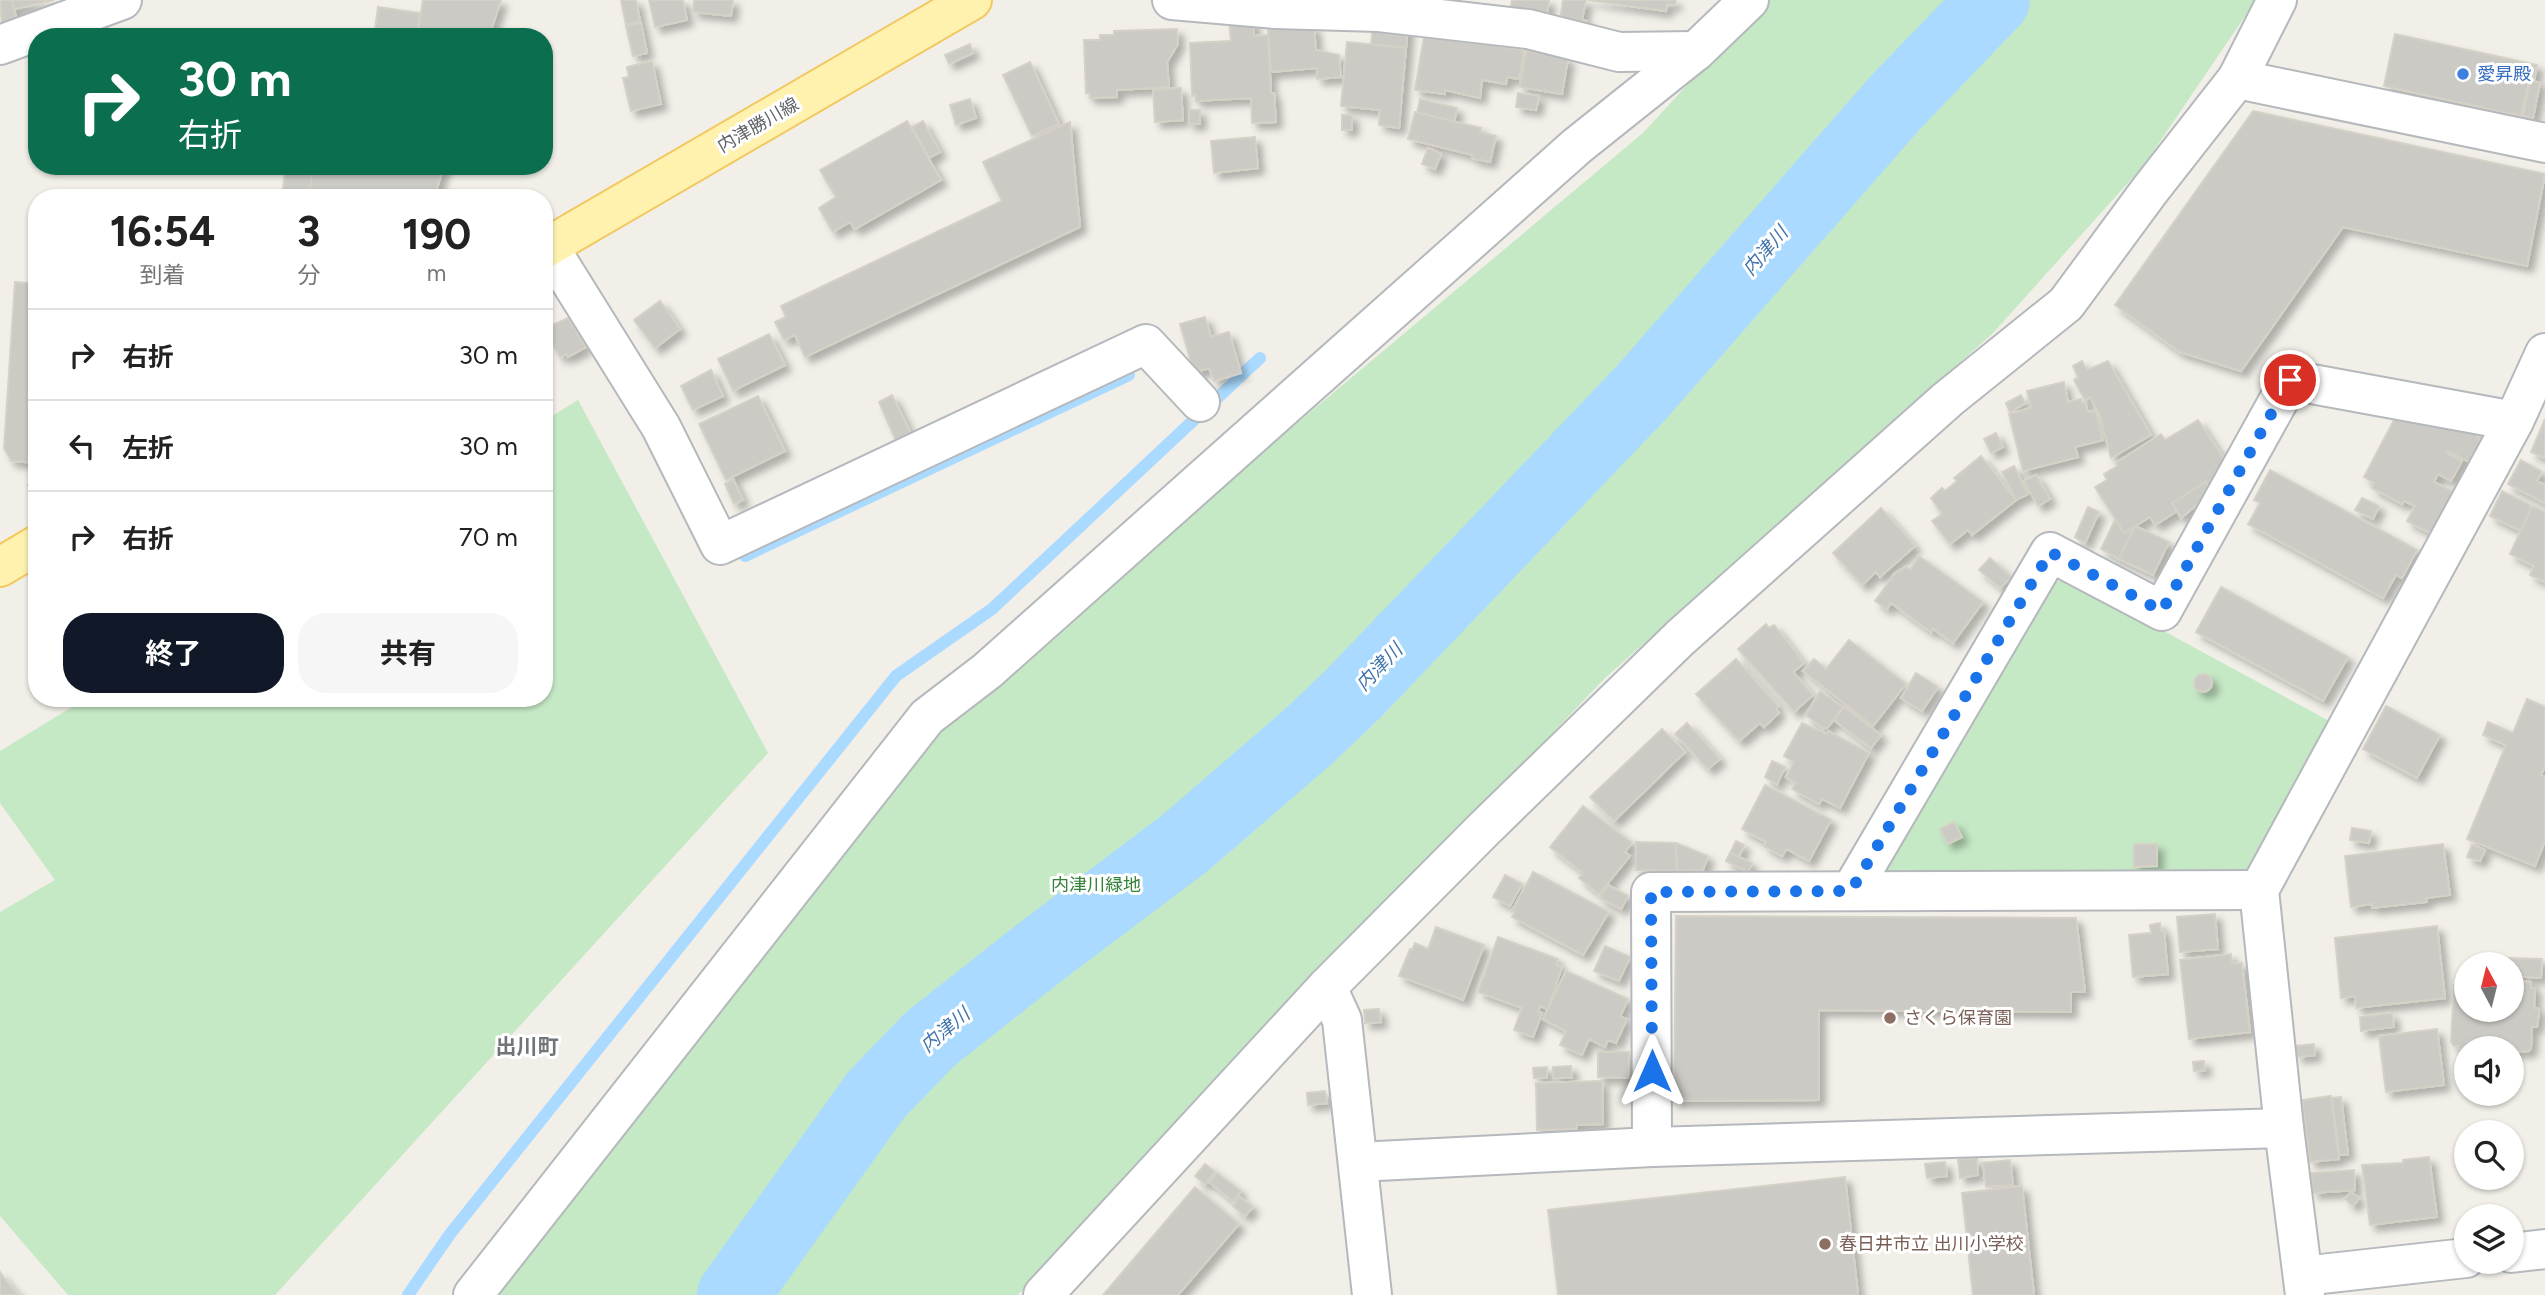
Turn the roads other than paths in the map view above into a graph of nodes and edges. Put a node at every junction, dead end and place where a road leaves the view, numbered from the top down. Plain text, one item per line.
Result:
1 (122, 0) edge
2 (972, 0) edge
3 (1172, 0) edge
4 (1749, 0) edge
5 (2277, 0) edge
6 (46, 28) edge
7 (28, 35) edge
8 (0, 45) edge
9 (1696, 51) junction
10 (2237, 79) junction
11 (2545, 144) edge
12 (553, 244) edge
13 (553, 259) edge
14 (2545, 353) edge
15 (1200, 402) dead end
16 (2514, 421) junction
17 (28, 550) edge
18 (0, 567) edge
19 (2259, 890) junction
20 (1851, 891) junction
21 (1327, 987) junction
22 (2284, 1128) junction
23 (1652, 1147) junction
24 (1358, 1162) junction
25 (2545, 1250) edge
26 (2524, 1252) edge
27 (2454, 1260) edge
28 (2304, 1285) edge
29 (473, 1295) edge
30 (1043, 1295) edge
31 (1372, 1295) edge

1 - 6 street
2 - 12 main road, 内津勝川線
3 - 9 street
4 - 9 street
5 - 10 street
7 - 8 street
9 - 29 street
10 - 11 street
10 - 21 street
13 - 15 street
14 - 16 street
16 - 19 street
16 - 20 street
17 - 18 main road
19 - 20 street
19 - 22 street
20 - 23 street
21 - 24 street
21 - 30 street
22 - 23 street
22 - 28 street
23 - 24 street
24 - 31 street
25 - 26 street
27 - 28 street

